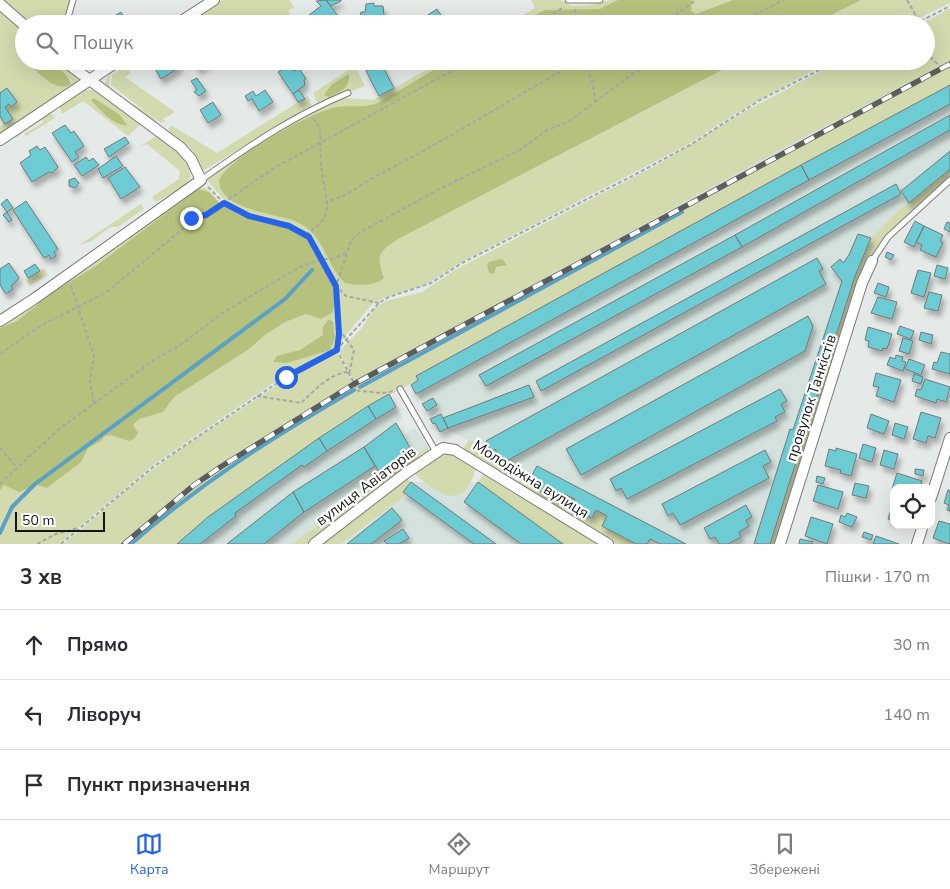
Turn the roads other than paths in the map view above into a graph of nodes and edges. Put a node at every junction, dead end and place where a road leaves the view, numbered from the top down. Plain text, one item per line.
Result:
1 (73, 0) edge
2 (214, 0) edge
3 (600, 0) edge
4 (570, 1) edge
5 (0, 4) edge
6 (69, 15) edge
7 (191, 15) edge
8 (15, 17) edge
9 (75, 70) edge
10 (106, 70) edge
11 (89, 82) junction
12 (348, 93) dead end
13 (0, 140) edge
14 (201, 180) junction
15 (950, 180) edge
16 (872, 261) joint
17 (0, 321) edge
18 (400, 389) road end
19 (950, 438) edge
20 (436, 452) junction
21 (935, 485) edge
22 (922, 529) edge
23 (314, 544) edge
24 (608, 544) edge
25 (780, 544) edge
26 (917, 544) edge

1 - 6 lane
2 - 7 street
3 - 4 lane
5 - 8 street
9 - 11 street
10 - 11 street
11 - 13 street
11 - 14 street
12 - 14 lane
14 - 17 street
15 - 16 lane
16 - 25 street, провулок Танкістів
18 - 20 lane
19 - 21 street
20 - 23 street, вулиця Авіаторів
20 - 24 street, Молодіжна вулиця
22 - 26 street

